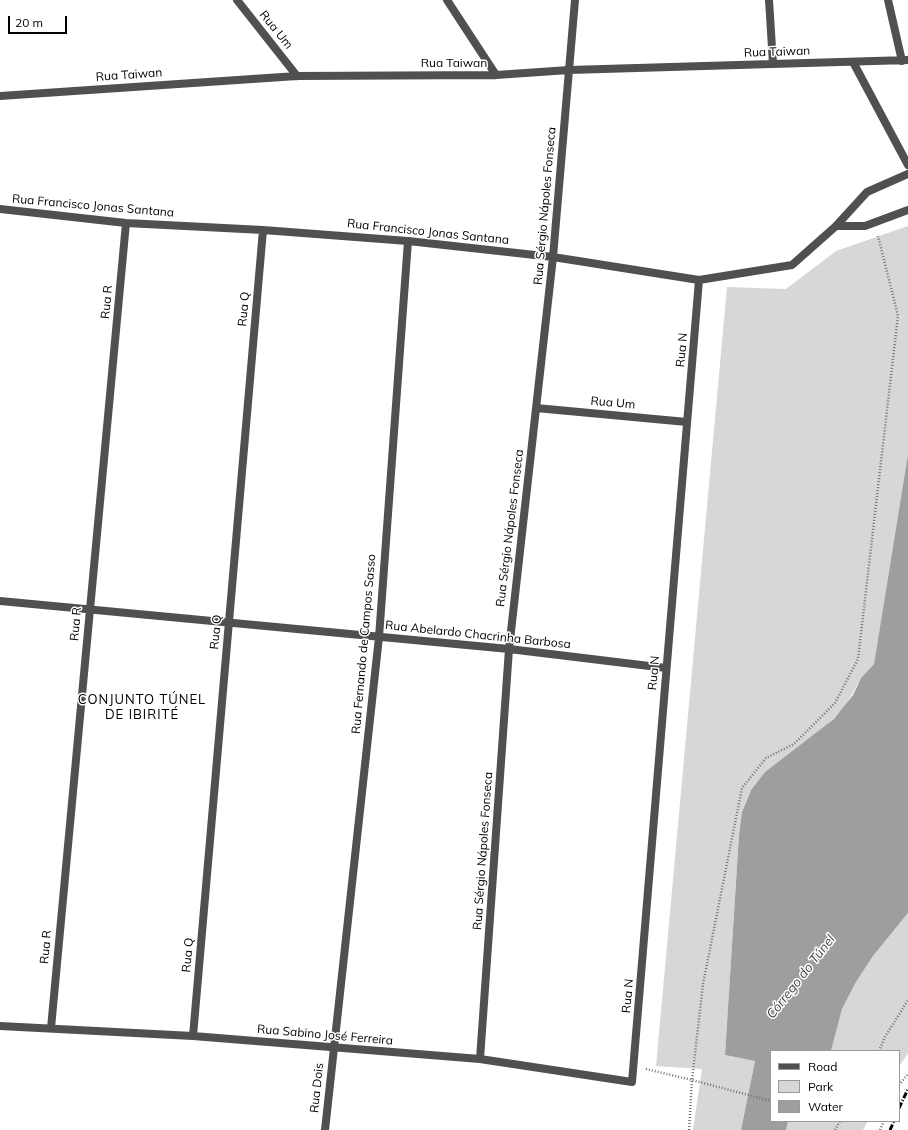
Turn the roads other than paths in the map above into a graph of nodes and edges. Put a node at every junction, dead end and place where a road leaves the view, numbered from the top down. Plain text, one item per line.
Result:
1 (237, 0) edge
2 (447, 0) edge
3 (575, 0) edge
4 (769, 0) edge
5 (888, 0) edge
6 (905, 60) edge
7 (853, 62) junction
8 (773, 64) junction
9 (569, 70) junction
10 (496, 75) junction
11 (297, 76) junction
12 (0, 96) edge
13 (908, 165) edge
14 (908, 174) edge
15 (0, 209) edge
16 (908, 210) edge
17 (126, 223) junction
18 (836, 226) junction
19 (263, 230) junction
20 (408, 241) junction
21 (553, 257) junction
22 (700, 280) junction
23 (536, 408) junction
24 (687, 422) junction
25 (0, 601) edge
26 (89, 609) junction
27 (228, 622) junction
28 (379, 637) junction
29 (508, 650) junction
30 (666, 668) junction
31 (0, 1026) edge
32 (51, 1028) junction
33 (193, 1036) junction
34 (333, 1049) junction
35 (480, 1059) junction
36 (634, 1067) joint
37 (325, 1130) edge

1 - 11 street, Rua Um
2 - 10 street
3 - 9 street, Rua Sérgio Nápoles Fonseca
4 - 8 street
5 - 6 street
6 - 7 street, Rua Taiwan
7 - 8 street, Rua Taiwan
7 - 13 street
8 - 9 street, Rua Taiwan
9 - 10 street, Rua Taiwan
9 - 21 street, Rua Sérgio Nápoles Fonseca
10 - 11 street, Rua Taiwan
11 - 12 street, Rua Taiwan
14 - 18 street, Rua Francisco Jonas Santana
15 - 17 street, Rua Francisco Jonas Santana
16 - 18 street
17 - 19 street, Rua Francisco Jonas Santana
17 - 26 street, Rua R
18 - 22 street, Rua Francisco Jonas Santana
19 - 20 street, Rua Francisco Jonas Santana
19 - 27 street, Rua Q
20 - 21 street, Rua Francisco Jonas Santana
20 - 28 street, Rua Fernando de Campos Sasso
21 - 22 street, Rua Francisco Jonas Santana
21 - 23 street, Rua Sérgio Nápoles Fonseca
22 - 24 street, Rua N
23 - 24 street, Rua Um
23 - 29 street, Rua Sérgio Nápoles Fonseca
24 - 30 street, Rua N
25 - 26 street, Rua Abelardo Chacrinha Barbosa
26 - 27 street, Rua Abelardo Chacrinha Barbosa
26 - 32 street, Rua R
27 - 28 street, Rua Abelardo Chacrinha Barbosa
27 - 33 street, Rua Q
28 - 29 street, Rua Abelardo Chacrinha Barbosa
28 - 34 street, Rua Fernando de Campos Sasso
29 - 30 street, Rua Abelardo Chacrinha Barbosa
29 - 35 street, Rua Sérgio Nápoles Fonseca
30 - 36 street, Rua N
31 - 32 street, Rua Sabino José Ferreira
32 - 33 street, Rua Sabino José Ferreira
33 - 34 street, Rua Sabino José Ferreira
34 - 35 street, Rua Sabino José Ferreira
34 - 37 street, Rua Dois
35 - 36 street, Rua Sabino José Ferreira

